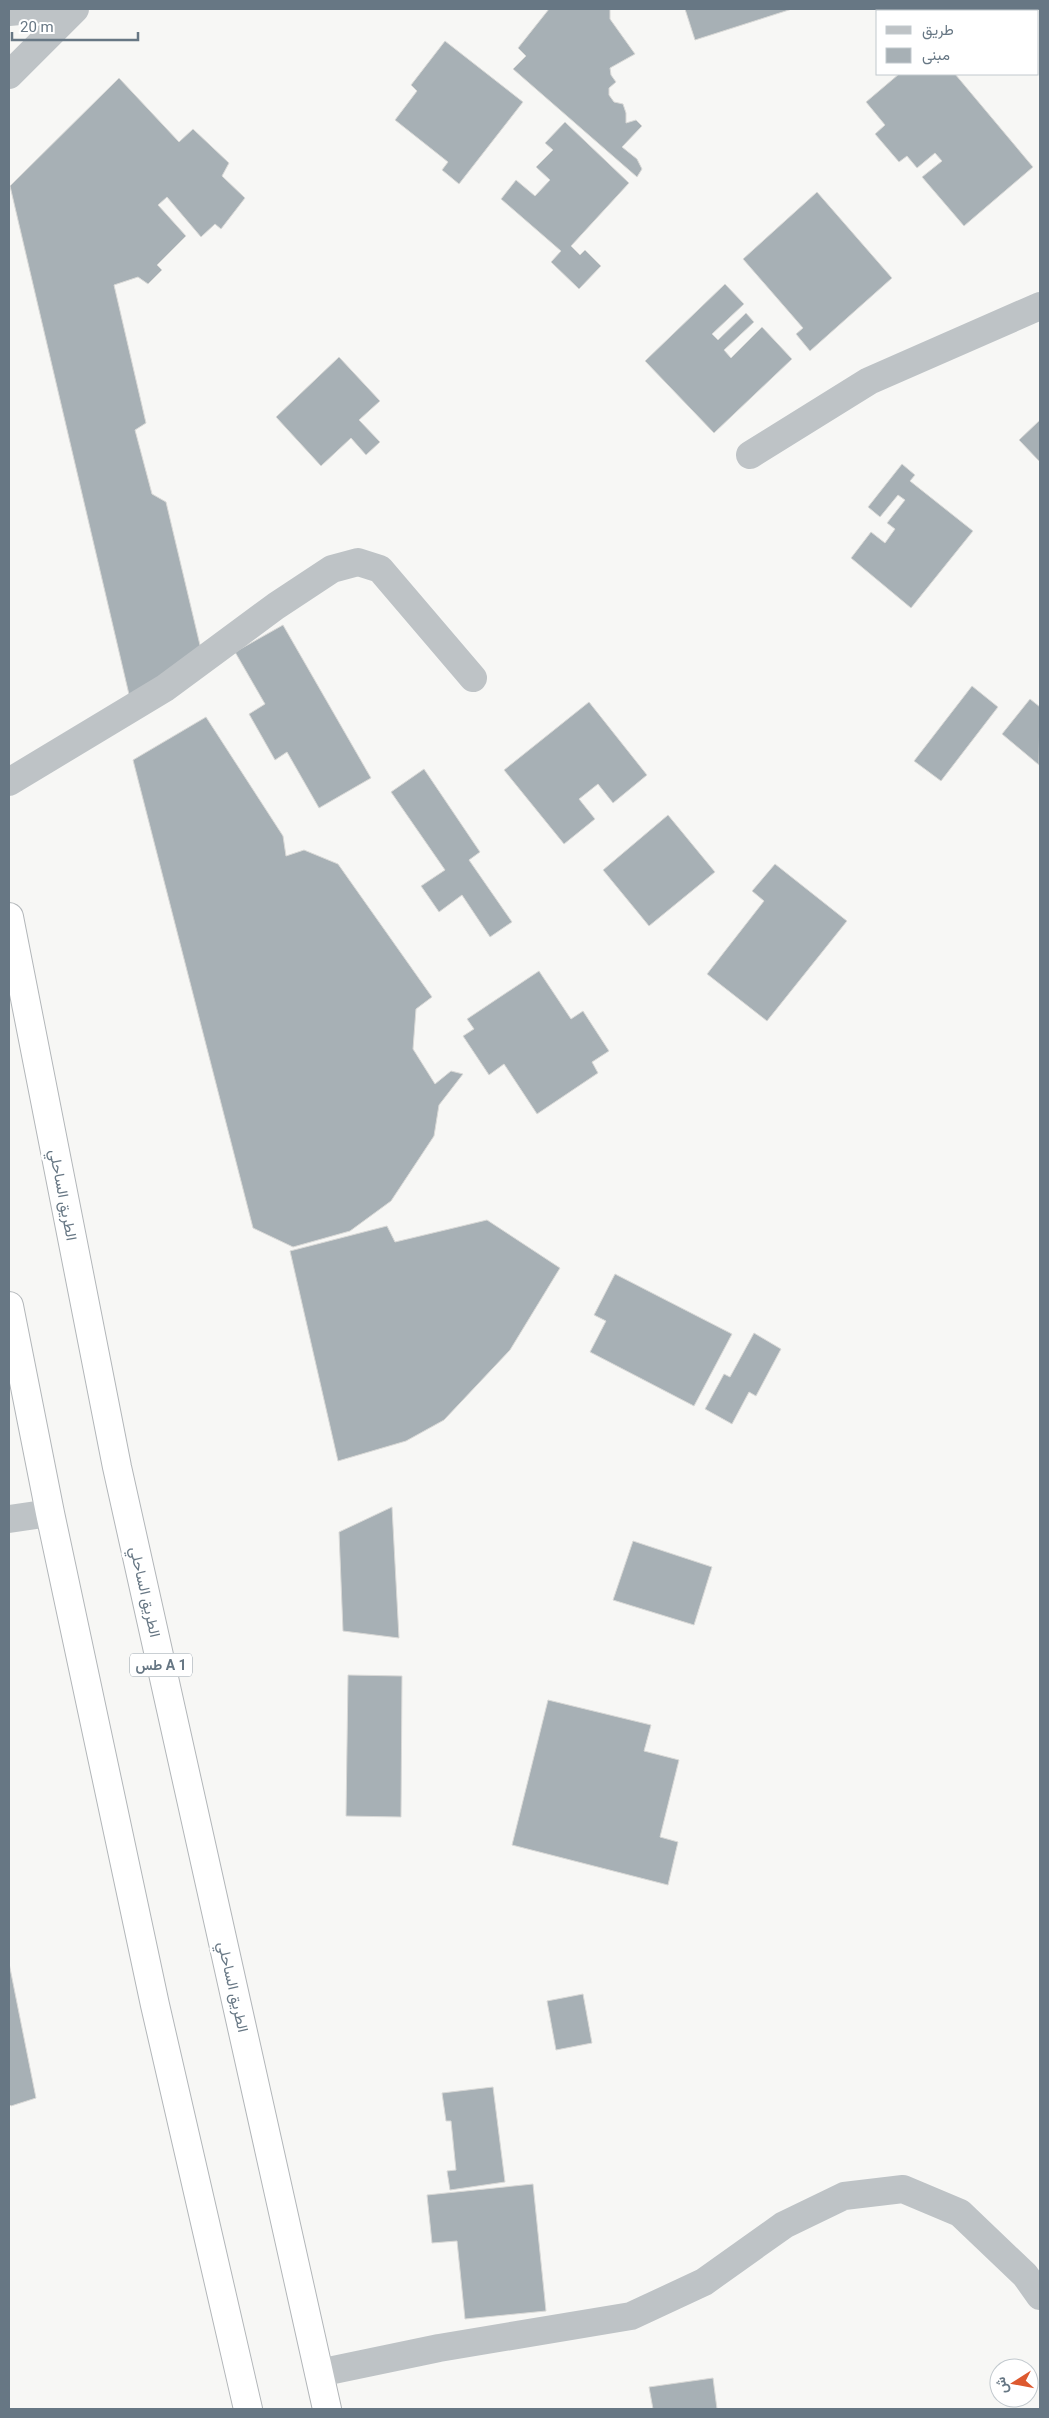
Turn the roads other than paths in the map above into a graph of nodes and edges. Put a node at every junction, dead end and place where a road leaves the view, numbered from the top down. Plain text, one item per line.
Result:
1 (43, 9) edge
2 (75, 9) edge
3 (9, 12) edge
4 (9, 75) edge
5 (1040, 306) edge
6 (750, 455) dead end
7 (473, 678) dead end
8 (9, 782) edge
9 (9, 918) edge
10 (9, 1306) edge
11 (50, 1513) junction
12 (9, 1519) edge
13 (1040, 2296) edge
14 (319, 2373) junction
15 (248, 2409) edge
16 (328, 2409) edge

1 - 3 street
2 - 4 street
5 - 6 street
7 - 8 street
9 - 14 highway, الطريق الساحلي / طس A 1
10 - 11 highway
11 - 12 street
11 - 15 highway
13 - 14 street
14 - 16 highway, الطريق الساحلي / طس A 1

